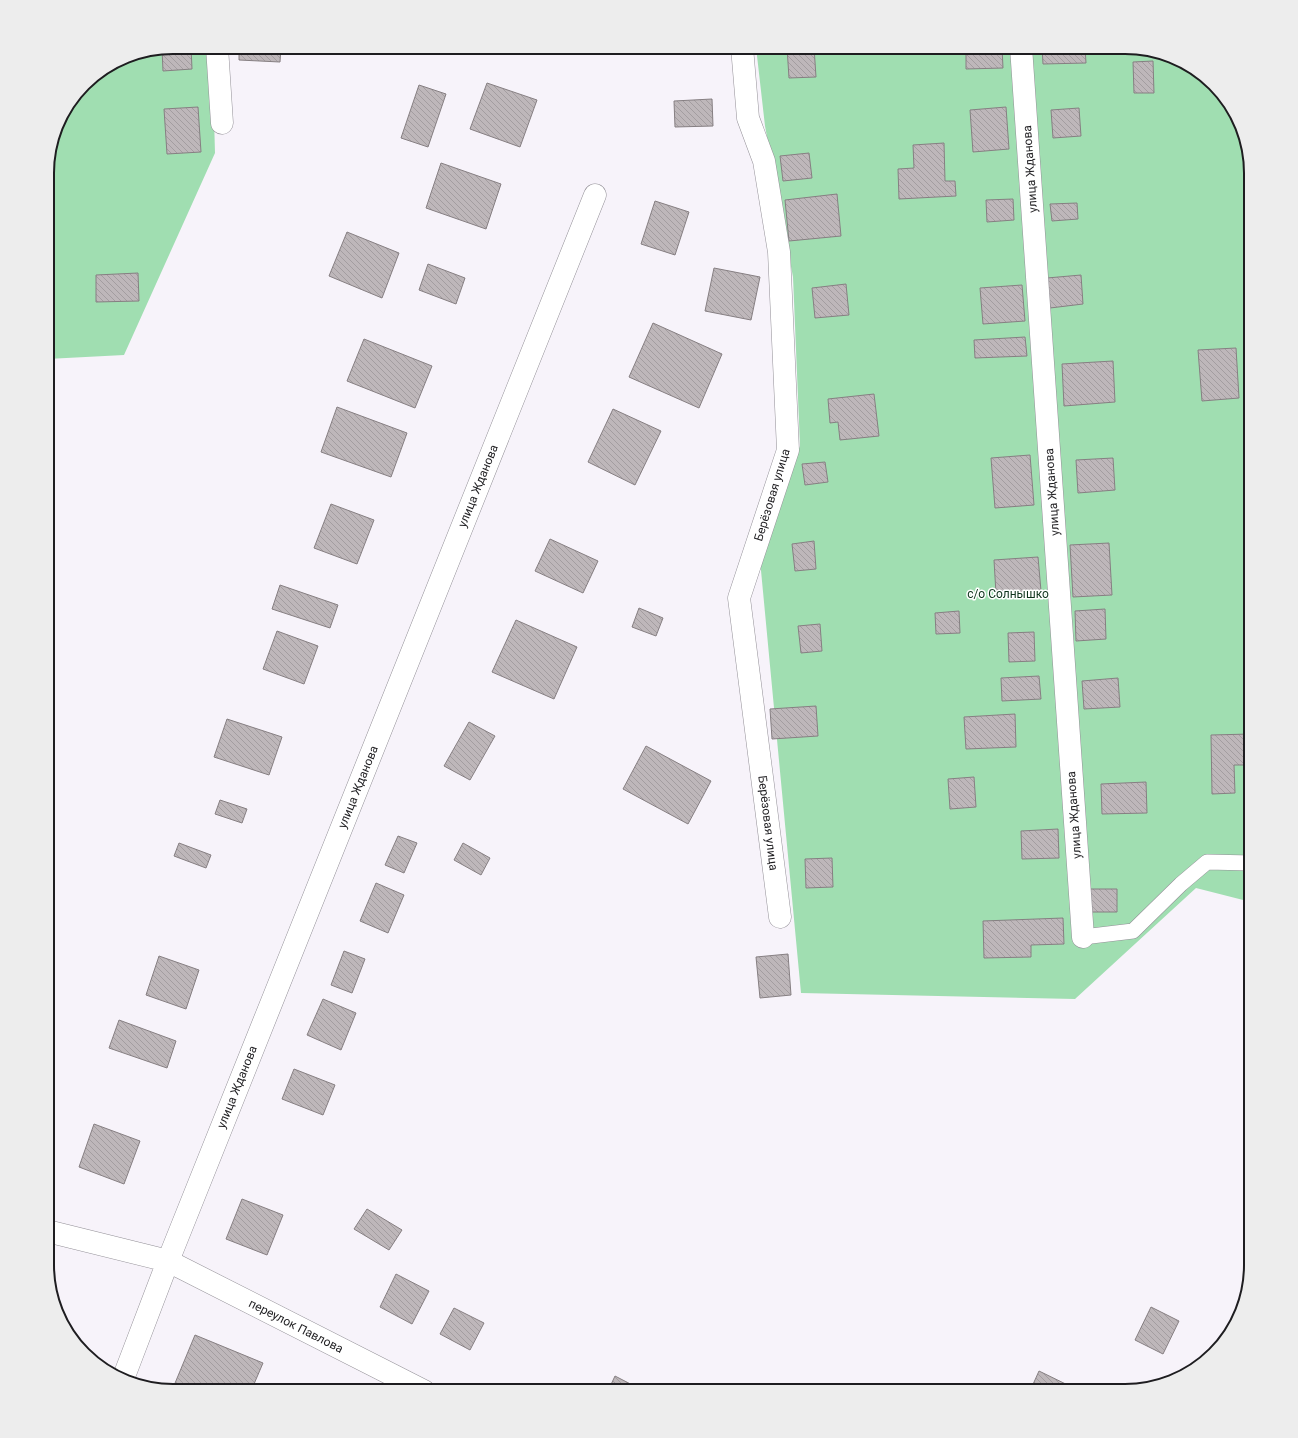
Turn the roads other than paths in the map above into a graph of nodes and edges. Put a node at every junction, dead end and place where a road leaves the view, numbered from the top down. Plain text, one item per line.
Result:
1 (217, 54) edge
2 (743, 54) edge
3 (1021, 54) edge
4 (222, 123) dead end
5 (595, 195) dead end
6 (1244, 863) edge
7 (780, 917) dead end
8 (1083, 937) joint
9 (54, 1233) edge
10 (168, 1261) junction
11 (125, 1374) edge
12 (410, 1384) edge

1 - 4 street
2 - 7 street, Берёзовая улица
3 - 8 street, улица Жданова
5 - 10 street, улица Жданова
6 - 8 lane
9 - 10 street, переулок Павлова
10 - 11 street, улица Жданова
10 - 12 street, переулок Павлова

